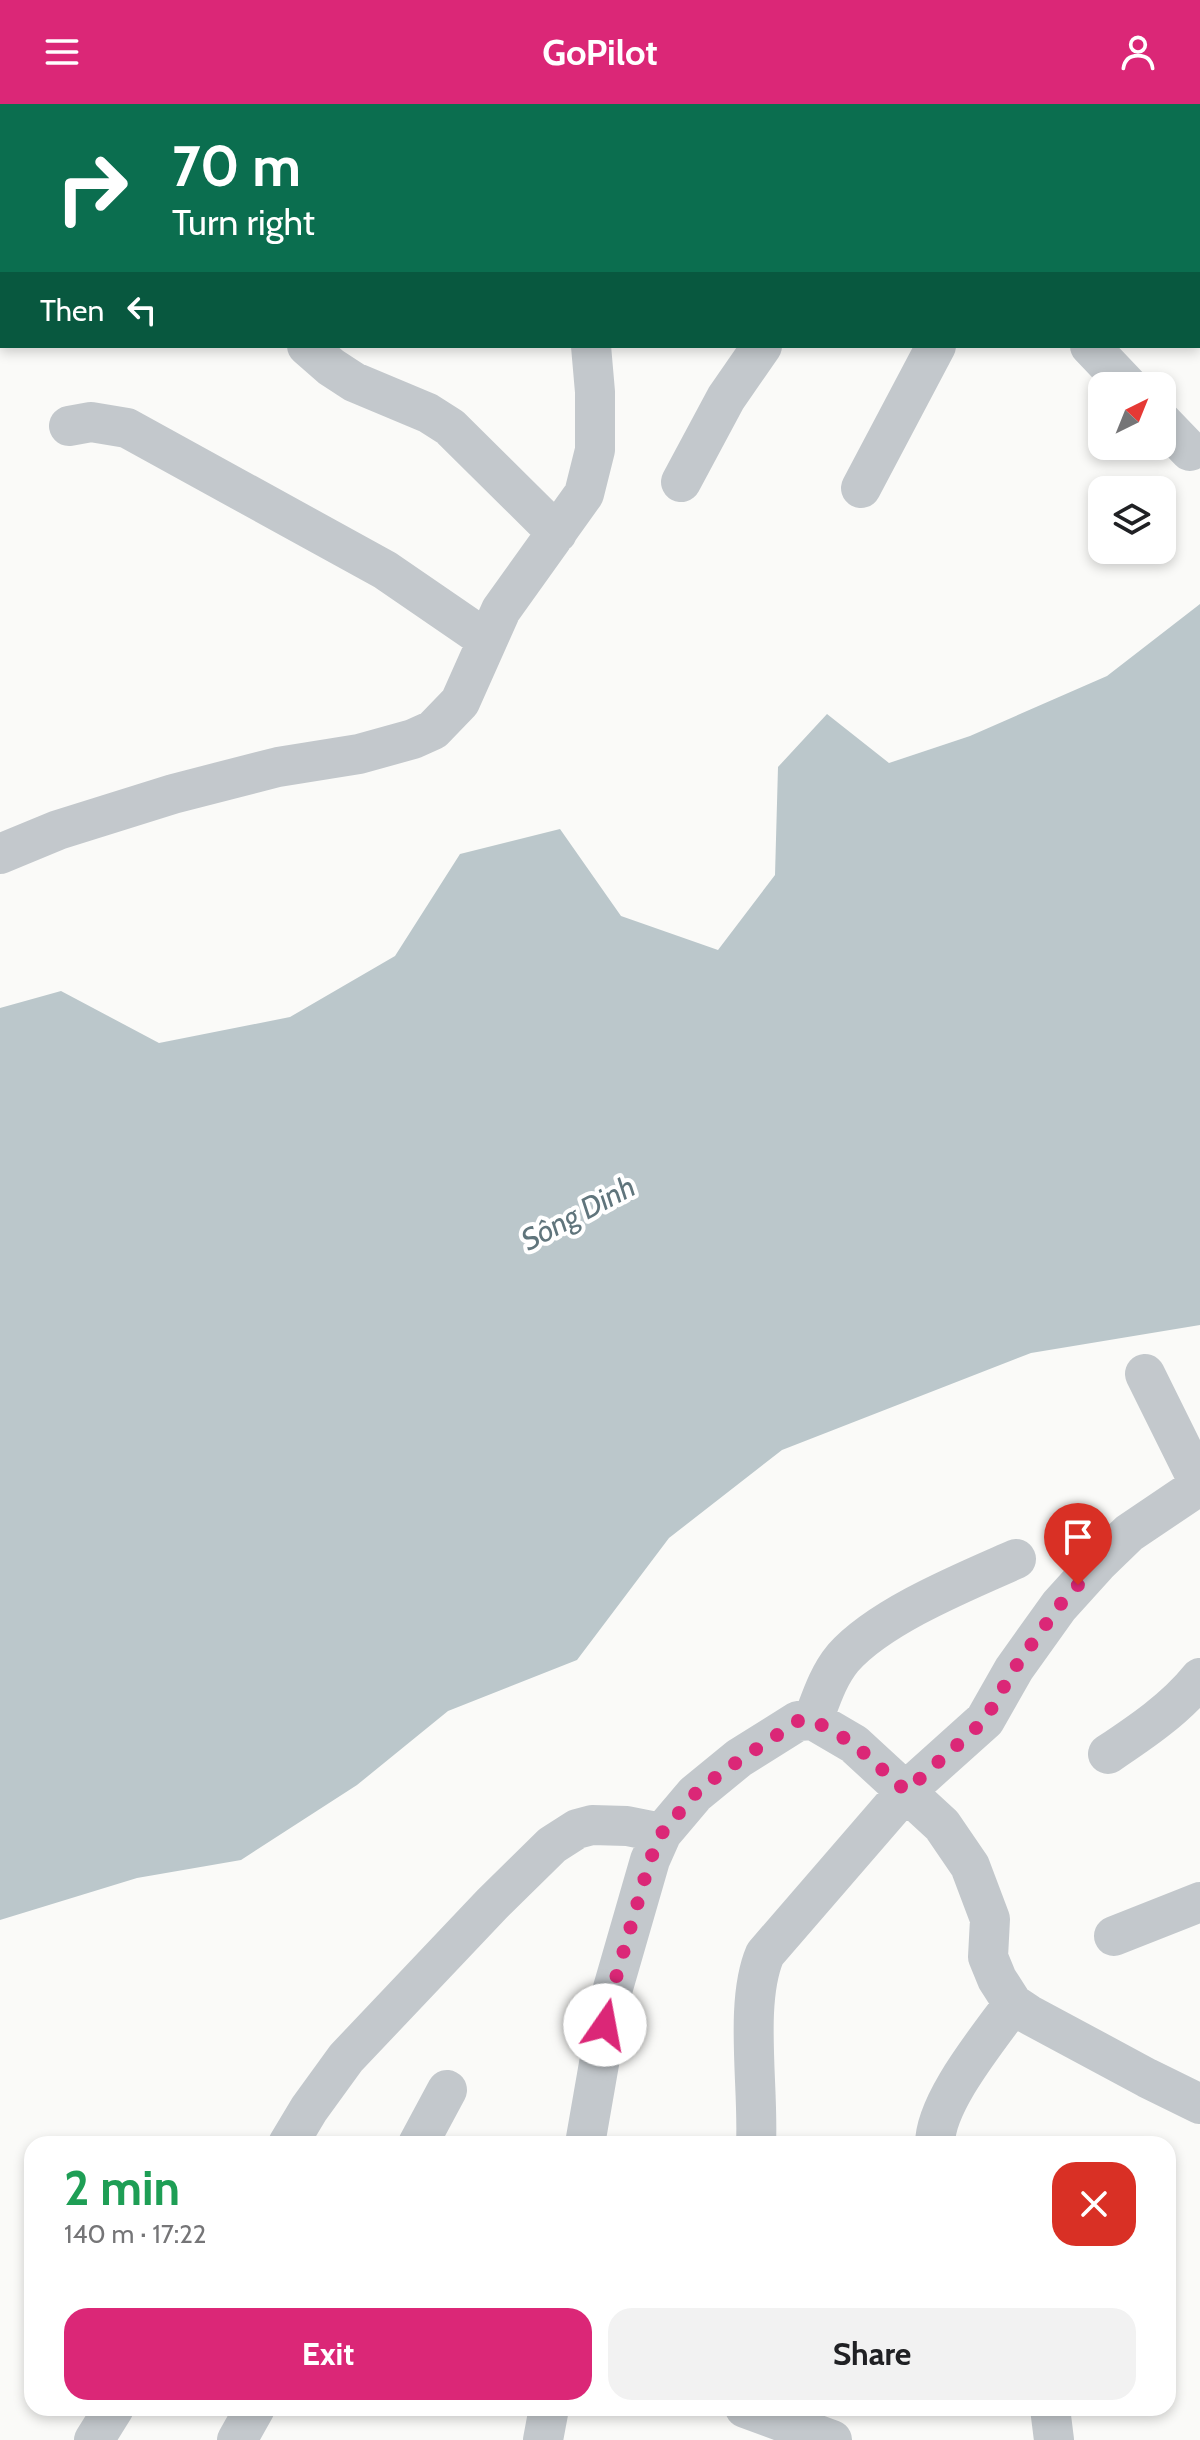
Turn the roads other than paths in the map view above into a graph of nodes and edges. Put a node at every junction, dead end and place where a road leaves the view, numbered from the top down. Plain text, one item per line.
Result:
1 (309, 348) edge
2 (591, 348) edge
3 (761, 348) edge
4 (935, 348) edge
5 (1092, 348) edge
6 (1115, 372) edge
7 (69, 426) dead end
8 (1176, 436) edge
9 (1190, 451) dead end
10 (681, 482) dead end
11 (861, 488) dead end
12 (557, 533) junction
13 (487, 640) junction
14 (0, 854) edge
15 (1145, 1374) dead end
16 (1200, 1485) edge
17 (1016, 1559) dead end
18 (1200, 1678) edge
19 (813, 1720) junction
20 (1108, 1754) dead end
21 (906, 1791) junction
22 (662, 1833) junction
23 (1200, 1902) edge
24 (1114, 1936) dead end
25 (1013, 2004) junction
26 (447, 2090) dead end
27 (1200, 2104) edge
28 (293, 2136) edge
29 (422, 2136) edge
30 (586, 2136) edge
31 (756, 2136) edge
32 (935, 2136) edge
33 (109, 2416) edge
34 (250, 2416) edge
35 (548, 2416) edge
36 (767, 2416) edge
37 (1051, 2416) edge
38 (94, 2440) edge
39 (237, 2440) edge
40 (543, 2440) edge
41 (832, 2440) edge
42 (1054, 2440) edge

1 - 12 street
2 - 12 street
3 - 10 street
4 - 11 street
5 - 6 street
7 - 13 street
8 - 9 street
12 - 13 street
13 - 14 street
15 - 16 street
16 - 21 street
17 - 19 street
18 - 20 street
19 - 21 street
19 - 22 street
21 - 25 street
21 - 31 street
22 - 28 street
22 - 30 street
23 - 24 street
25 - 27 street
25 - 32 street
26 - 29 street
33 - 38 street
34 - 39 street
35 - 40 street
36 - 41 street
37 - 42 street

